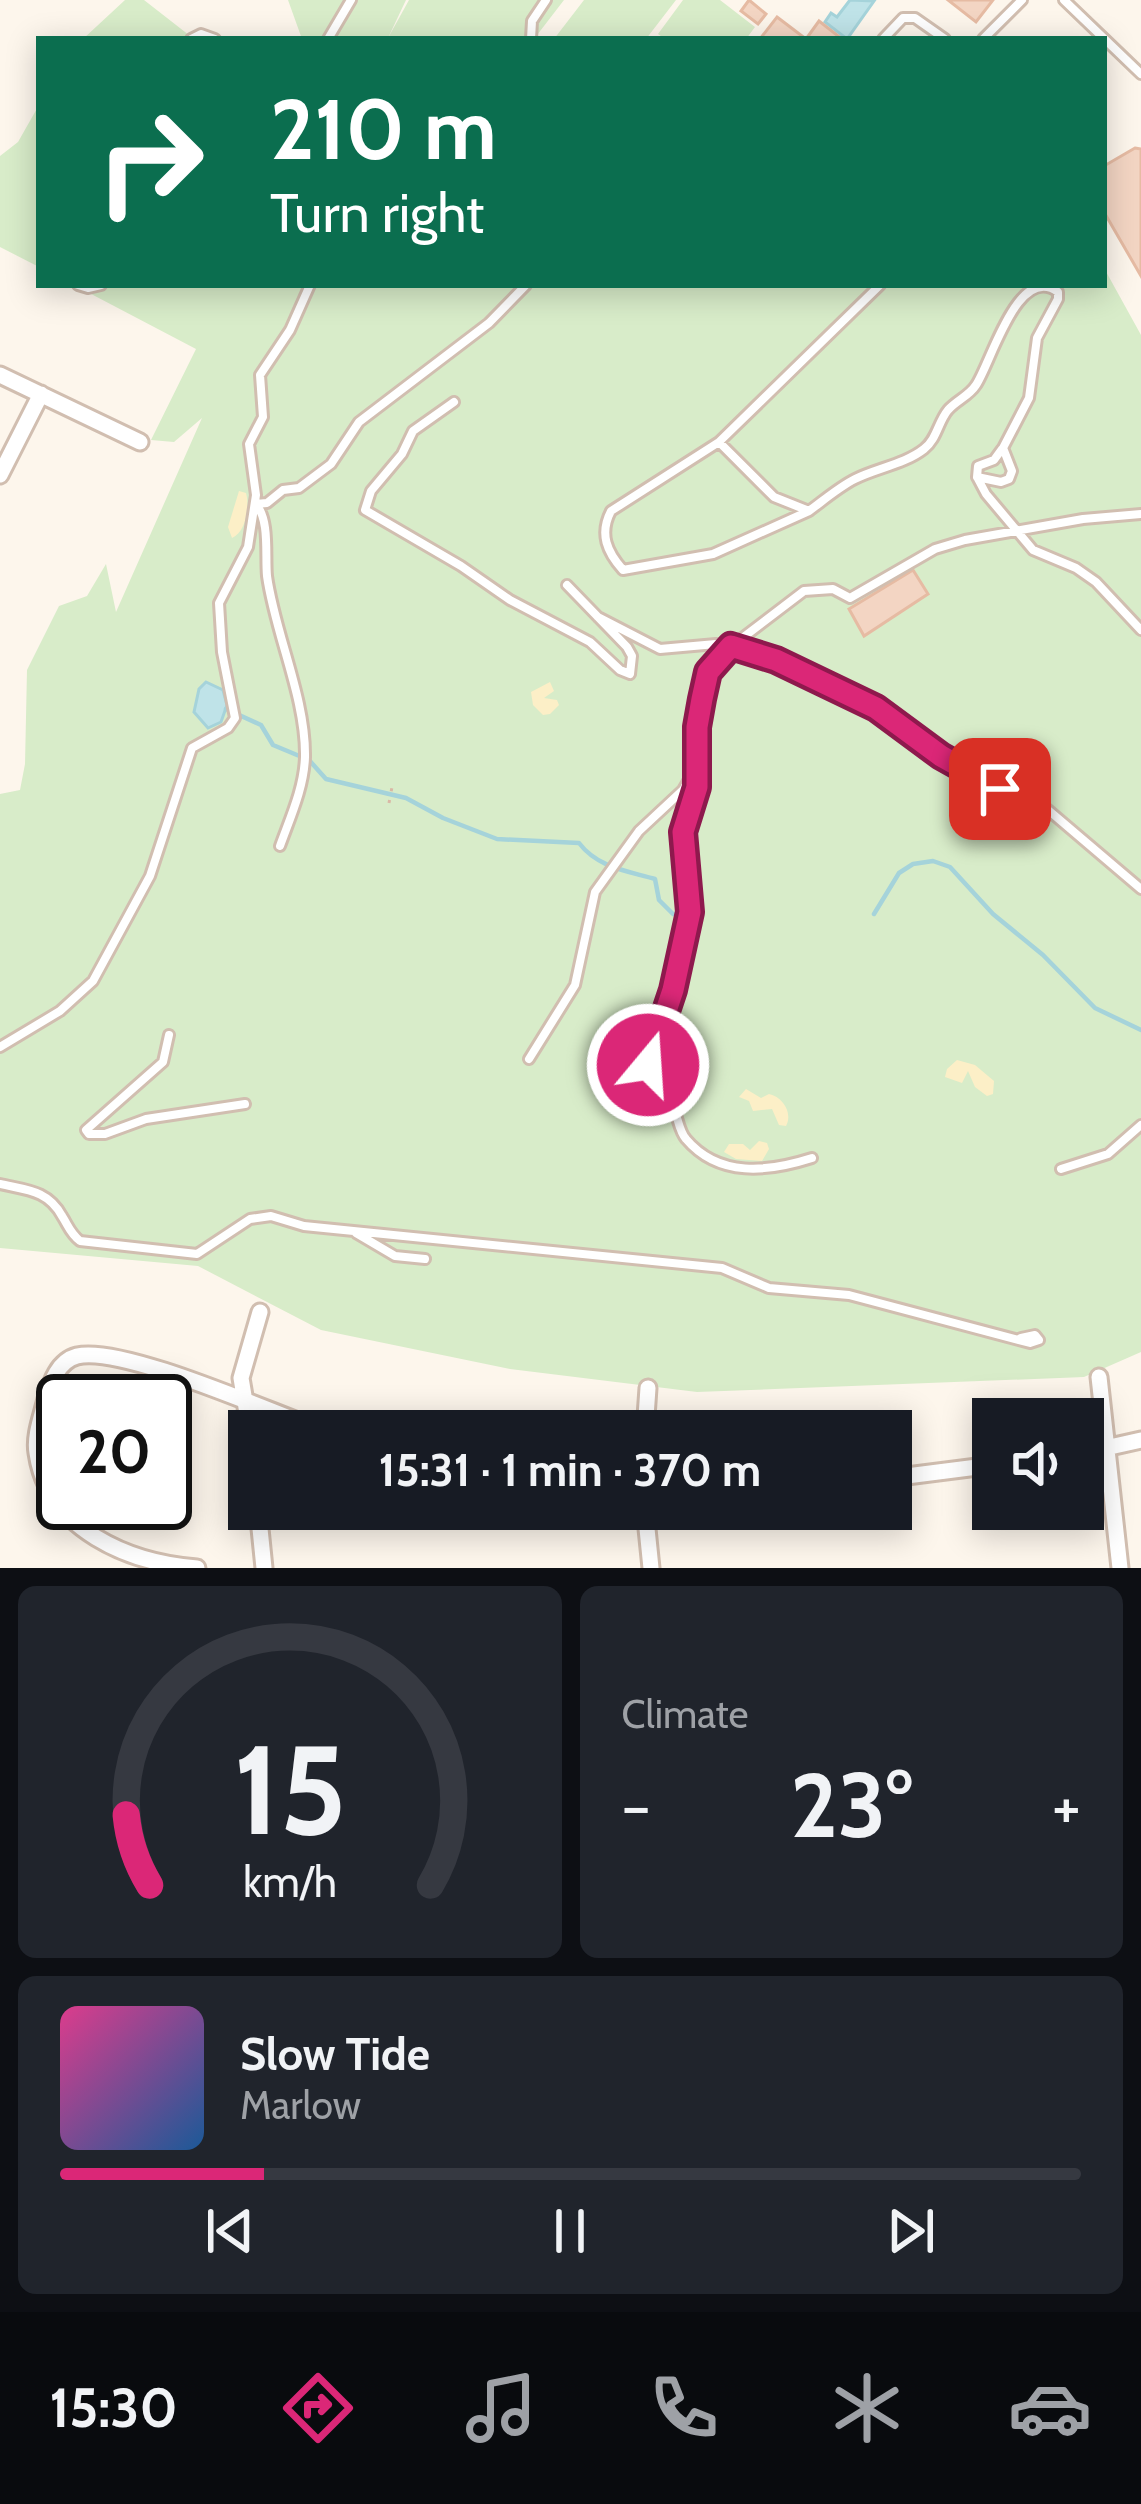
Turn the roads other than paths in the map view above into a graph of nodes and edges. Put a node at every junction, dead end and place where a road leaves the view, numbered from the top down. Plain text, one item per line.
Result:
1 (351, 0) edge
2 (545, 0) edge
3 (1022, 0) edge
4 (1064, 0) edge
5 (330, 36) edge
6 (531, 36) edge
7 (886, 36) edge
8 (941, 36) edge
9 (986, 36) edge
10 (1101, 36) edge
11 (1107, 41) edge
12 (1141, 74) edge
13 (309, 288) edge
14 (523, 288) edge
15 (877, 288) edge
16 (1034, 288) edge
17 (1053, 288) edge
18 (0, 375) edge
19 (41, 394) junction
20 (454, 402) dead end
21 (140, 442) dead end
22 (718, 442) junction
23 (1003, 448) junction
24 (0, 475) edge
25 (977, 477) junction
26 (256, 505) junction
27 (809, 511) junction
28 (1141, 514) edge
29 (1019, 532) junction
30 (567, 584) dead end
31 (598, 617) junction
32 (1141, 629) edge
33 (731, 646) junction
34 (698, 764) junction
35 (280, 846) dead end
36 (1141, 889) edge
37 (169, 1035) dead end
38 (0, 1047) edge
39 (529, 1059) dead end
40 (245, 1104) dead end
41 (1141, 1125) edge
42 (812, 1158) dead end
43 (1061, 1168) dead end
44 (0, 1184) edge
45 (346, 1228) junction
46 (425, 1259) dead end
47 (260, 1312) dead end
48 (1021, 1338) dead end
49 (1099, 1377) dead end
50 (648, 1388) dead end
51 (246, 1399) junction
52 (247, 1410) edge
53 (273, 1410) edge
54 (646, 1410) edge
55 (1141, 1440) edge
56 (1106, 1449) junction
57 (972, 1468) edge
58 (912, 1475) edge
59 (260, 1530) edge
60 (647, 1530) edge
61 (197, 1568) edge
62 (264, 1568) edge
63 (651, 1568) edge
64 (1120, 1568) edge

1 - 5 lane
2 - 6 lane
3 - 9 lane
4 - 10 lane
7 - 8 lane
11 - 12 lane
13 - 26 lane
14 - 26 lane
15 - 22 lane
16 - 27 lane
17 - 23 lane
18 - 19 street
19 - 21 street
19 - 24 street
20 - 31 lane
22 - 27 lane
22 - 27 lane
23 - 25 lane
23 - 25 lane
25 - 29 lane
26 - 35 lane
26 - 38 lane
28 - 29 lane
29 - 32 lane
29 - 33 lane
30 - 31 lane
31 - 33 lane
33 - 34 lane
33 - 36 lane
34 - 39 lane
34 - 42 lane
37 - 40 lane
41 - 43 lane
44 - 45 lane
45 - 46 lane
45 - 48 lane
47 - 51 street
49 - 56 street
50 - 54 street
51 - 52 street
51 - 53 street
51 - 61 street
55 - 56 street
56 - 64 street
57 - 58 street
59 - 62 street
60 - 63 street

